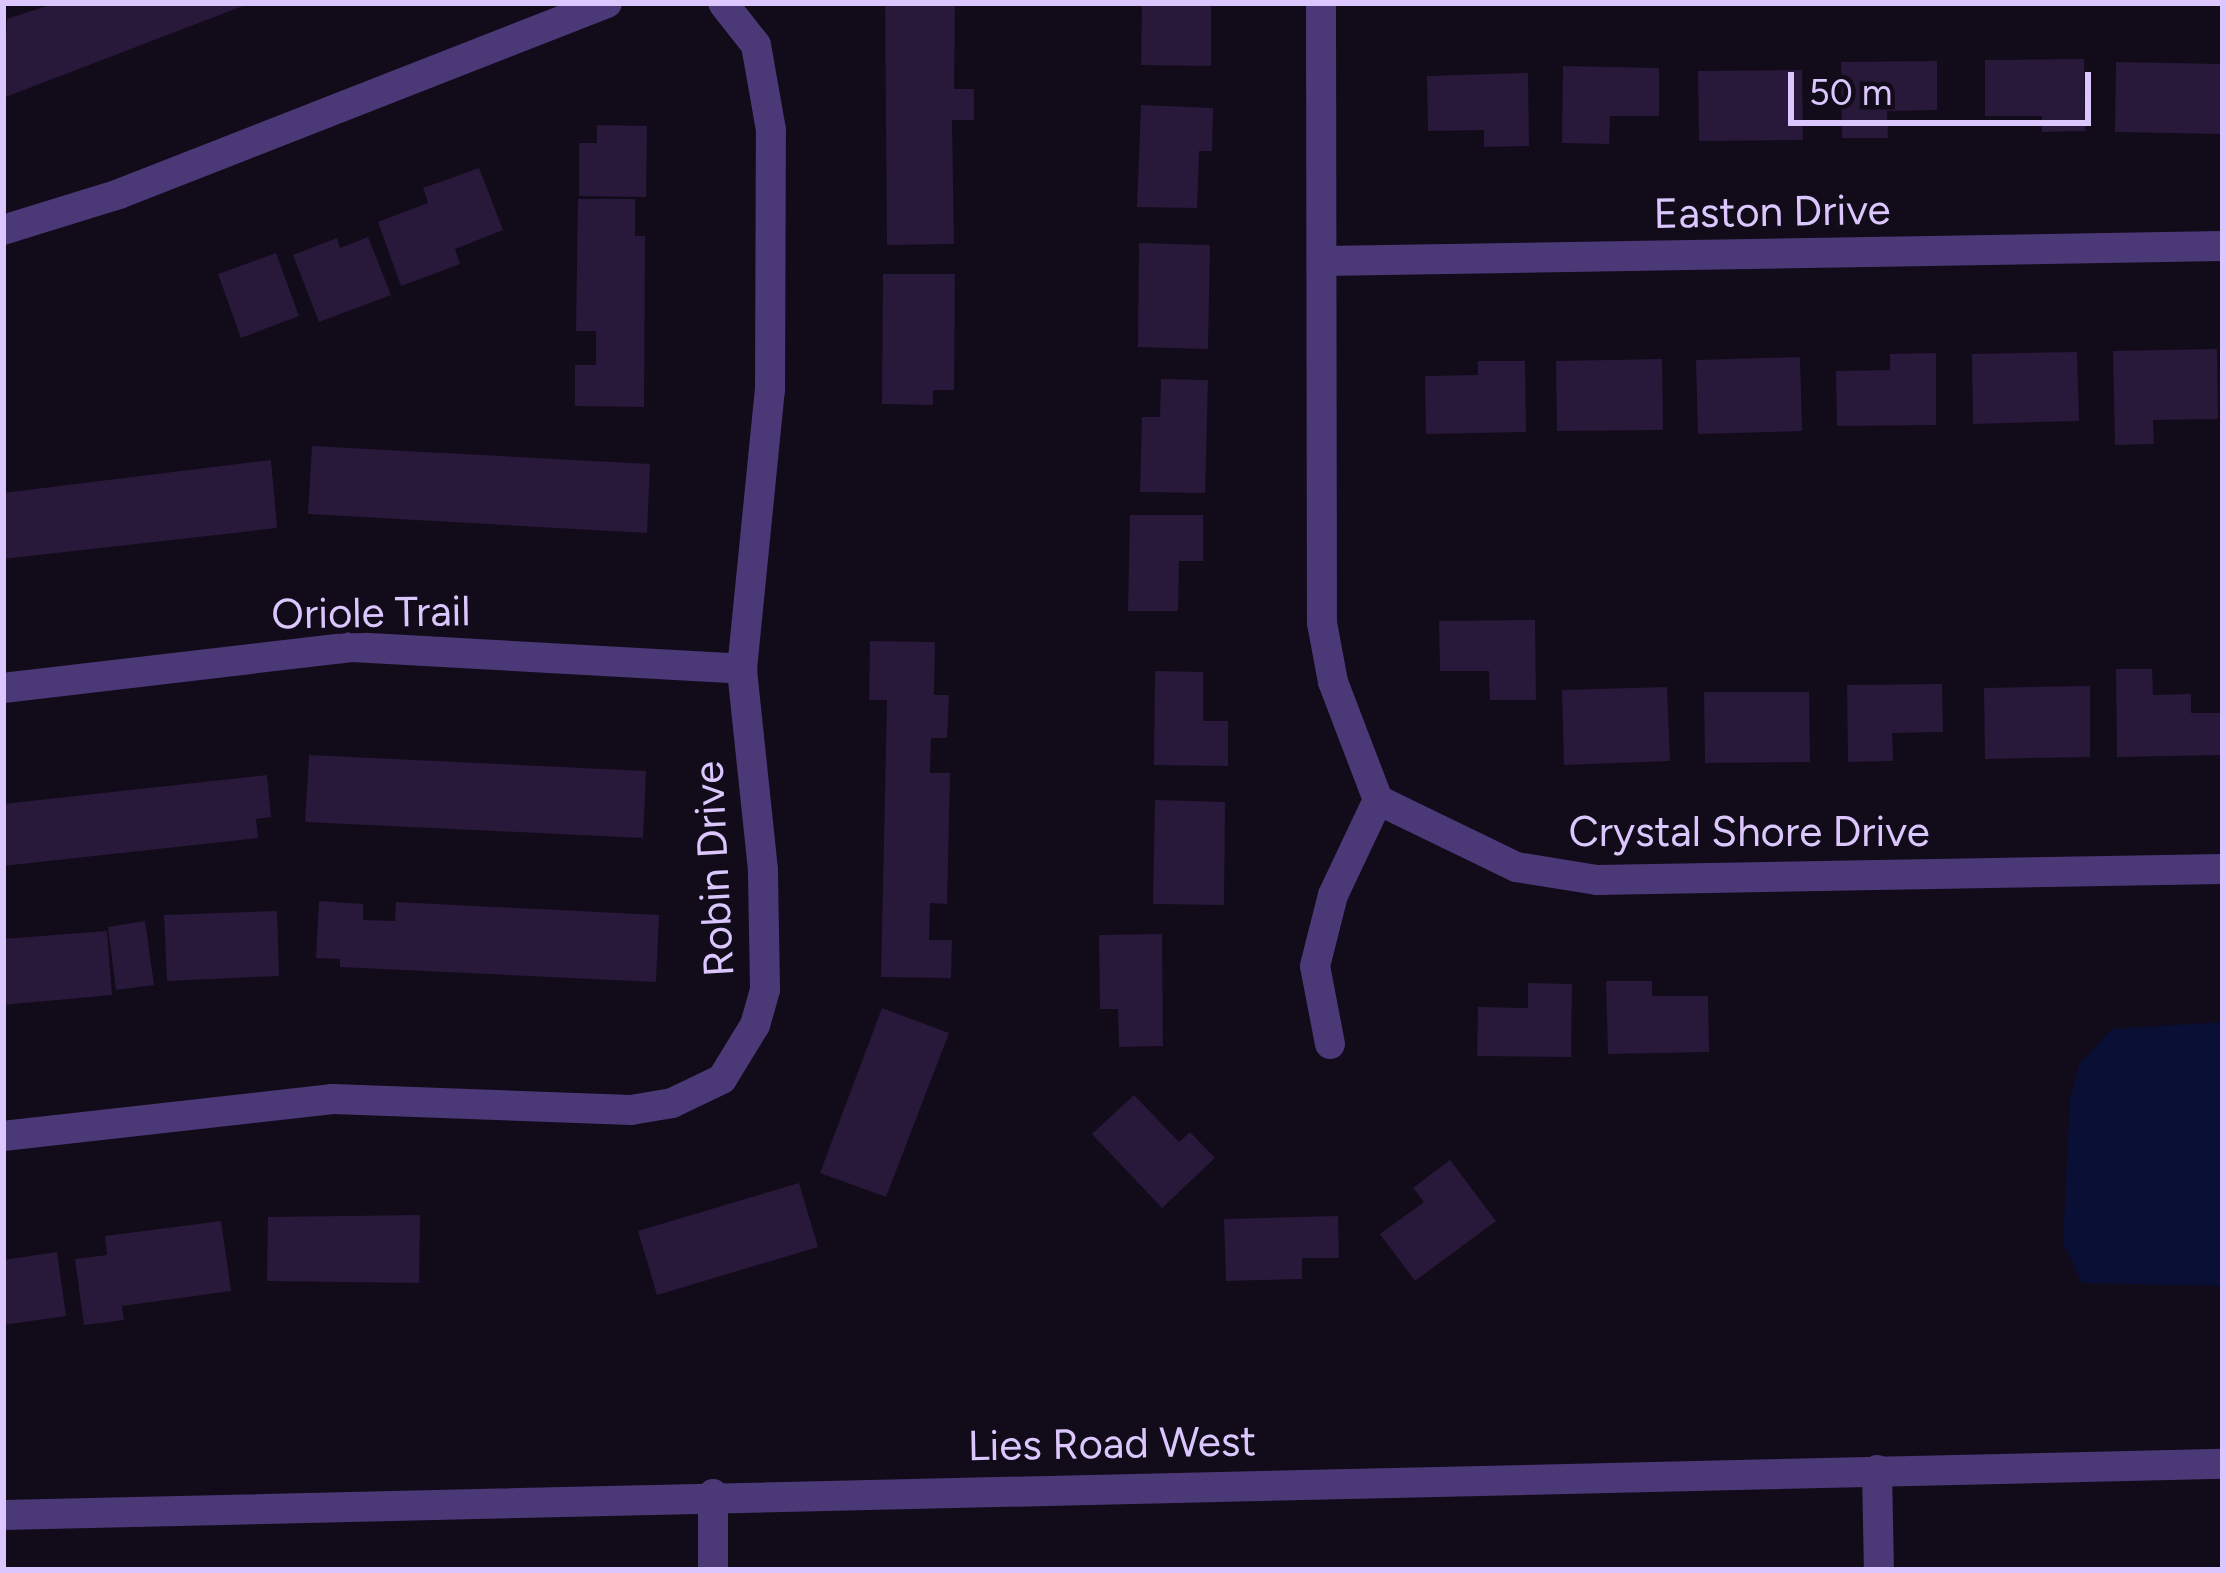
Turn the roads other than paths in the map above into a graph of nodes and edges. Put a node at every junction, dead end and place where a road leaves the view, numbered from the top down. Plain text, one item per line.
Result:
1 (607, 3) edge
2 (723, 3) edge
3 (1321, 3) edge
4 (3, 230) edge
5 (2223, 246) edge
6 (1323, 261) junction
7 (742, 669) junction
8 (3, 688) edge
9 (1378, 800) junction
10 (2223, 869) edge
11 (1330, 1044) dead end
12 (3, 1136) edge
13 (2223, 1464) edge
14 (1877, 1470) junction
15 (713, 1494) junction
16 (3, 1515) edge
17 (712, 1570) edge
18 (1879, 1570) edge

1 - 4 street
2 - 7 street, Robin Drive
3 - 6 street
5 - 6 street, Easton Drive
6 - 9 street
7 - 8 street, Oriole Trail
7 - 12 street, Robin Drive
9 - 10 street, Crystal Shore Drive
9 - 11 street
13 - 14 street, Lies Road West
14 - 15 street, Lies Road West
14 - 18 street
15 - 16 street, Lies Road West
15 - 17 street

